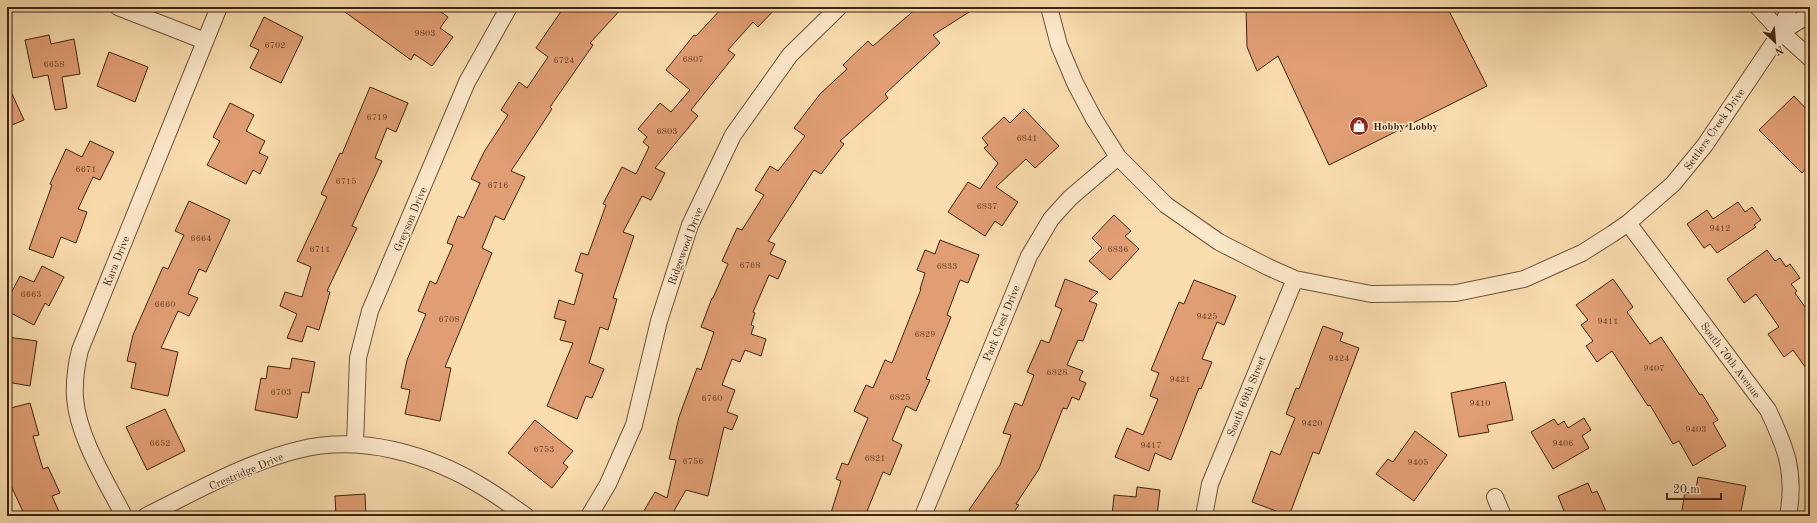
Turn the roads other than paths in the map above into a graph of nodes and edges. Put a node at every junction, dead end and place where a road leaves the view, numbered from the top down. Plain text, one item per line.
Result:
1 (118, 7) edge
2 (219, 7) edge
3 (509, 7) edge
4 (839, 7) edge
5 (1049, 7) edge
6 (1758, 7) edge
7 (1789, 7) edge
8 (1810, 14) edge
9 (1781, 32) junction
10 (204, 41) junction
11 (1810, 58) edge
12 (1118, 157) junction
13 (1628, 223) junction
14 (1295, 279) junction
15 (355, 444) junction
16 (1495, 497) dead end
17 (124, 516) edge
18 (146, 516) edge
19 (526, 516) edge
20 (589, 516) edge
21 (923, 516) edge
22 (1204, 516) edge
23 (1503, 516) edge
24 (1788, 516) edge

1 - 10 street
2 - 10 street, Kara Drive
3 - 15 street, Greyson Drive
4 - 20 street, Ridgewood Drive
5 - 12 street, Settlers Creek Drive
6 - 9 street
7 - 9 street, Settlers Creek Drive
8 - 9 street, Settlers Creek Drive
9 - 11 street
9 - 13 street, Settlers Creek Drive
10 - 17 street, Kara Drive
12 - 14 street, Settlers Creek Drive
12 - 21 street, Park Crest Drive
13 - 14 street, Settlers Creek Drive
13 - 24 street, South 70th Avenue
14 - 22 street, South 69th Street
15 - 18 street, Crestridge Drive
15 - 19 street, Crestridge Drive
16 - 23 street

